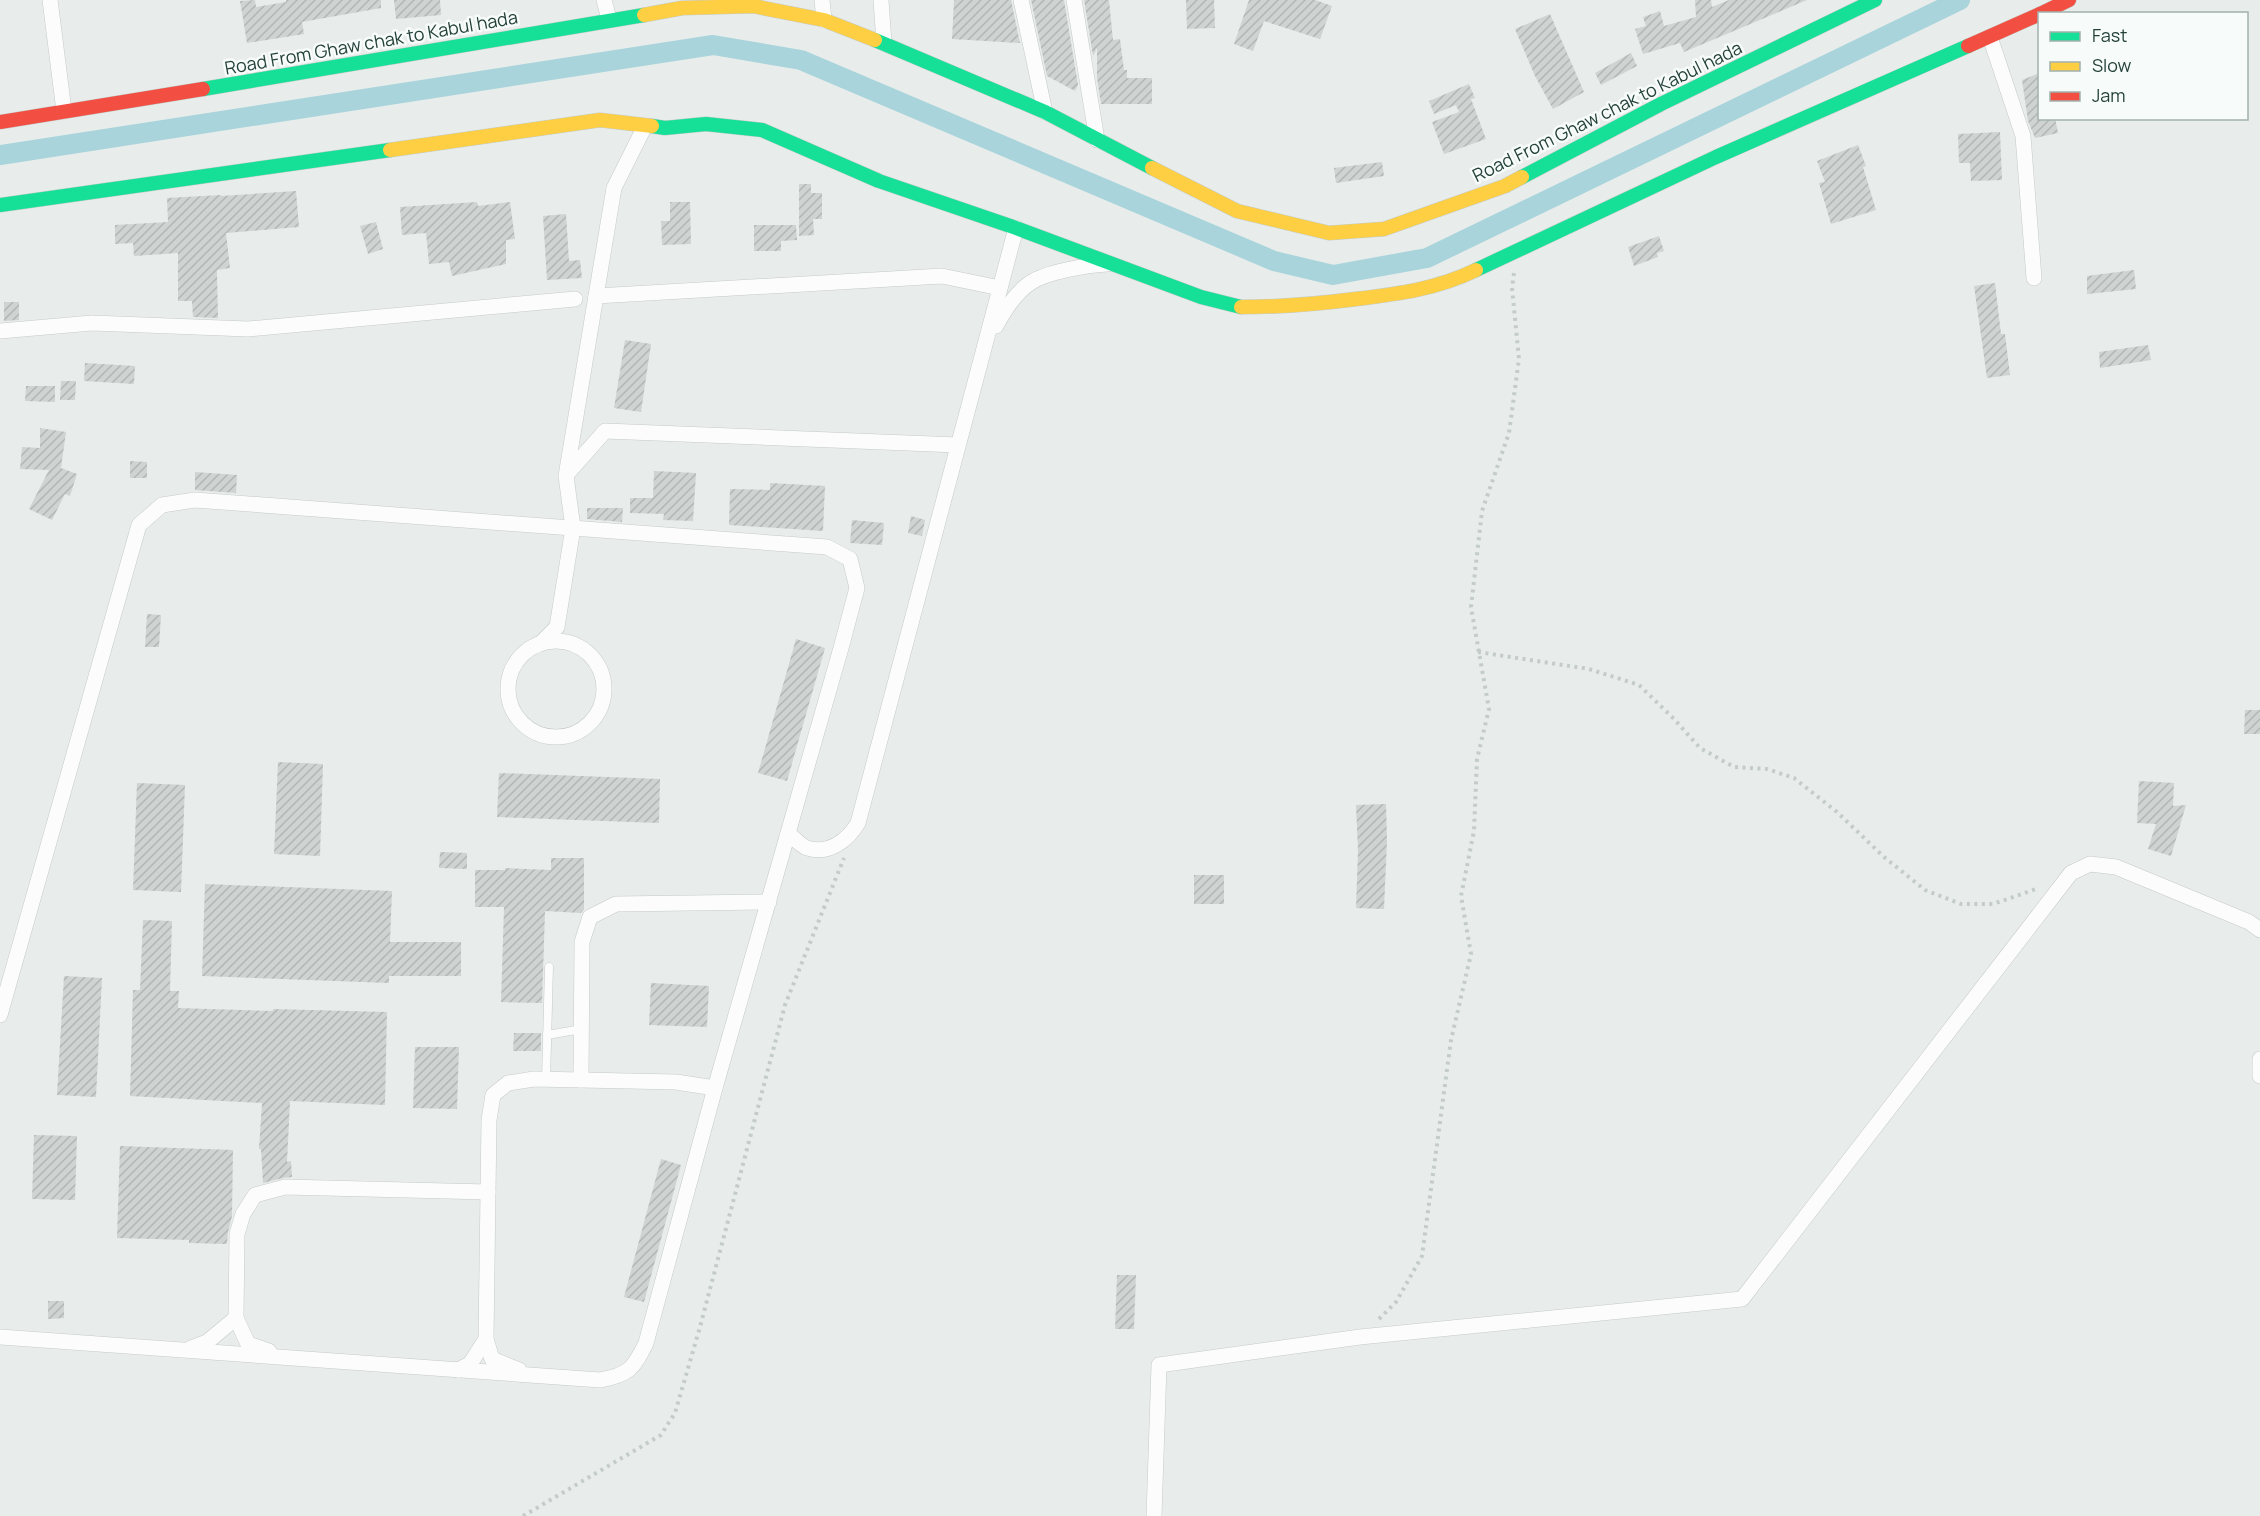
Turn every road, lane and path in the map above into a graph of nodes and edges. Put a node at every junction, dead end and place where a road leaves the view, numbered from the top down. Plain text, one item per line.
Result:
1 (50, 0) edge
2 (604, 0) edge
3 (822, 0) edge
4 (881, 0) edge
5 (1021, 0) edge
6 (1074, 0) edge
7 (1875, 0) edge
8 (2069, 0) edge
9 (752, 3) edge
10 (681, 4) edge
11 (2044, 12) edge
12 (2038, 15) edge
13 (609, 20) junction
14 (824, 20) junction
15 (1990, 37) junction
16 (884, 43) junction
17 (64, 111) junction
18 (1046, 112) junction
19 (0, 122) edge
20 (645, 126) junction
21 (1097, 140) junction
22 (0, 205) edge
23 (1016, 228) junction
24 (1517, 252) junction
25 (1111, 264) junction
26 (2034, 278) dead end
27 (1000, 288) junction
28 (596, 296) junction
29 (575, 299) dead end
30 (0, 331) edge
31 (983, 353) junction
32 (958, 445) junction
33 (566, 476) junction
34 (573, 528) junction
35 (557, 627) junction
36 (540, 644) junction
37 (577, 645) junction
38 (1478, 652) junction
39 (788, 833) junction
40 (839, 843) junction
41 (2041, 887) dead end
42 (769, 902) junction
43 (2260, 930) edge
44 (549, 967) dead end
45 (0, 1015) edge
46 (582, 1029) junction
47 (547, 1035) junction
48 (2260, 1059) edge
49 (2260, 1076) edge
50 (546, 1080) junction
51 (581, 1080) junction
52 (716, 1088) junction
53 (488, 1192) junction
54 (236, 1318) junction
55 (0, 1337) edge
56 (1360, 1337) junction
57 (486, 1340) junction
58 (185, 1350) junction
59 (288, 1358) junction
60 (458, 1370) junction
61 (531, 1375) junction
62 (523, 1516) edge
63 (1154, 1516) edge

1 - 17 street
2 - 13 street
3 - 14 street
4 - 16 street
5 - 18 street
6 - 21 street
7 - 21 street, Road From Ghaw chak to Kabul hada
8 - 11 street
9 - 10 street, Road From Ghaw chak to Kabul hada
9 - 14 street, Road From Ghaw chak to Kabul hada
10 - 13 street, Road From Ghaw chak to Kabul hada
12 - 15 street
13 - 17 street, Road From Ghaw chak to Kabul hada
14 - 16 street, Road From Ghaw chak to Kabul hada
15 - 24 street
15 - 26 street
16 - 18 street, Road From Ghaw chak to Kabul hada
17 - 19 street, Road From Ghaw chak to Kabul hada
18 - 21 street, Road From Ghaw chak to Kabul hada
20 - 22 street
20 - 23 street
20 - 28 street
23 - 25 street
23 - 27 street
24 - 25 street
24 - 38 path
25 - 31 street
27 - 28 street
27 - 31 street
28 - 33 street
29 - 30 street
31 - 32 street
32 - 33 street
32 - 40 street
33 - 34 street
34 - 35 street
34 - 39 street
34 - 45 street
35 - 36 street
35 - 37 street
36 - 37 street
36 - 37 street
38 - 41 path
38 - 56 path
39 - 40 street
39 - 42 street
40 - 62 path
42 - 46 street
42 - 52 street
43 - 56 street
44 - 47 lane
46 - 47 lane
46 - 51 street
47 - 50 lane
48 - 49 street
50 - 51 street
50 - 53 street
51 - 52 street
52 - 61 street
53 - 54 street
53 - 57 street
54 - 58 street
54 - 59 street
55 - 58 street
56 - 63 street
57 - 60 street
57 - 61 street
58 - 59 street
59 - 60 street
60 - 61 street

